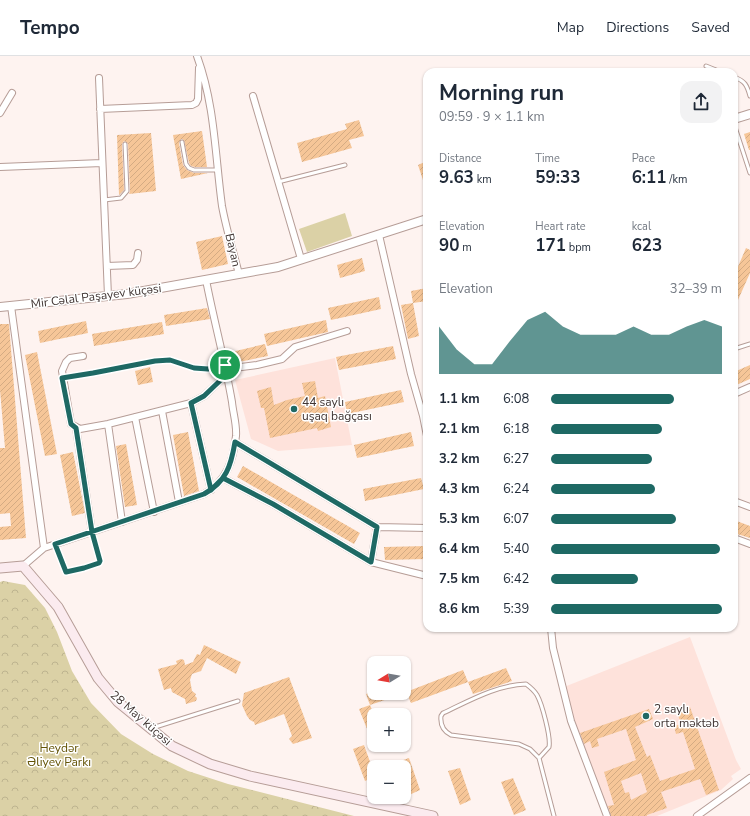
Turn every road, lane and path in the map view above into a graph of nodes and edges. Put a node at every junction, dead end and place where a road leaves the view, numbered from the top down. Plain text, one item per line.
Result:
1 (197, 56) edge
2 (200, 64) junction
3 (706, 66) dead end
4 (711, 68) edge
5 (99, 78) dead end
6 (738, 79) edge
7 (12, 93) dead end
8 (252, 96) dead end
9 (750, 96) edge
10 (100, 109) junction
11 (0, 113) edge
12 (750, 114) edge
13 (738, 118) edge
14 (738, 136) edge
15 (182, 142) dead end
16 (125, 144) dead end
17 (102, 163) junction
18 (345, 165) dead end
19 (0, 166) edge
20 (219, 170) junction
21 (750, 173) edge
22 (278, 182) junction
23 (104, 200) junction
24 (423, 220) edge
25 (379, 235) junction
26 (138, 253) dead end
27 (301, 259) junction
28 (107, 266) junction
29 (238, 274) junction
30 (206, 280) junction
31 (108, 296) junction
32 (0, 306) edge
33 (11, 306) junction
34 (348, 331) dead end
35 (750, 344) edge
36 (738, 348) edge
37 (83, 356) dead end
38 (226, 369) junction
39 (62, 378) junction
40 (750, 387) edge
41 (738, 392) edge
42 (191, 403) junction
43 (423, 410) edge
44 (162, 411) junction
45 (135, 417) junction
46 (108, 424) junction
47 (76, 428) junction
48 (235, 442) junction
49 (223, 478) junction
50 (211, 490) junction
51 (179, 502) junction
52 (738, 503) edge
53 (750, 508) edge
54 (154, 512) junction
55 (122, 522) junction
56 (377, 527) junction
57 (423, 528) edge
58 (92, 532) junction
59 (738, 540) edge
60 (55, 544) junction
61 (750, 544) edge
62 (44, 548) junction
63 (371, 562) junction
64 (23, 566) junction
65 (0, 568) edge
66 (423, 575) edge
67 (551, 632) edge
68 (238, 701) dead end
69 (150, 728) junction
70 (539, 758) junction
71 (750, 778) edge
72 (411, 813) edge
73 (433, 816) edge
74 (554, 816) edge
75 (607, 816) edge
76 (697, 816) edge

1 - 2 street, Bayan
2 - 10 street
2 - 20 street, Bayan
3 - 4 lane
5 - 10 street
6 - 9 lane
7 - 11 street
8 - 22 street
10 - 17 street
12 - 13 street
14 - 21 lane
15 - 20 lane
16 - 23 lane
17 - 19 street
17 - 23 street
18 - 22 lane
20 - 29 street, Bayan
22 - 27 street
23 - 28 street
24 - 25 street, Bayan
25 - 27 street, Bayan
25 - 43 street
26 - 28 street
27 - 29 street, Bayan
28 - 31 street
29 - 30 street, Mir Cəlal Paşayev küçəsi
30 - 31 street, Mir Cəlal Paşayev küçəsi
30 - 38 street
31 - 33 street, Mir Cəlal Paşayev küçəsi
32 - 33 street, Mir Cəlal Paşayev küçəsi
33 - 62 street
34 - 38 street
35 - 36 lane
37 - 39 street
38 - 39 lane
38 - 42 street
38 - 48 street
39 - 47 street
40 - 41 street
42 - 44 street
42 - 50 street
44 - 45 street
44 - 51 street
45 - 46 street
45 - 54 street
46 - 47 street
46 - 55 street
47 - 58 street
48 - 49 street
48 - 56 street
49 - 50 street
49 - 63 street
50 - 51 street
51 - 54 street
52 - 53 street
54 - 55 street
55 - 58 street
56 - 57 street
56 - 63 street
58 - 60 street
58 - 60 lane
59 - 61 street
60 - 62 street
62 - 64 street
63 - 66 street
64 - 65 main road
64 - 69 main road, 28 May küçəsi
67 - 75 street
68 - 69 lane
69 - 72 main road, 28 May küçəsi
70 - 70 lane
70 - 74 lane
71 - 76 street
72 - 73 main road, 28 May küçəsi

